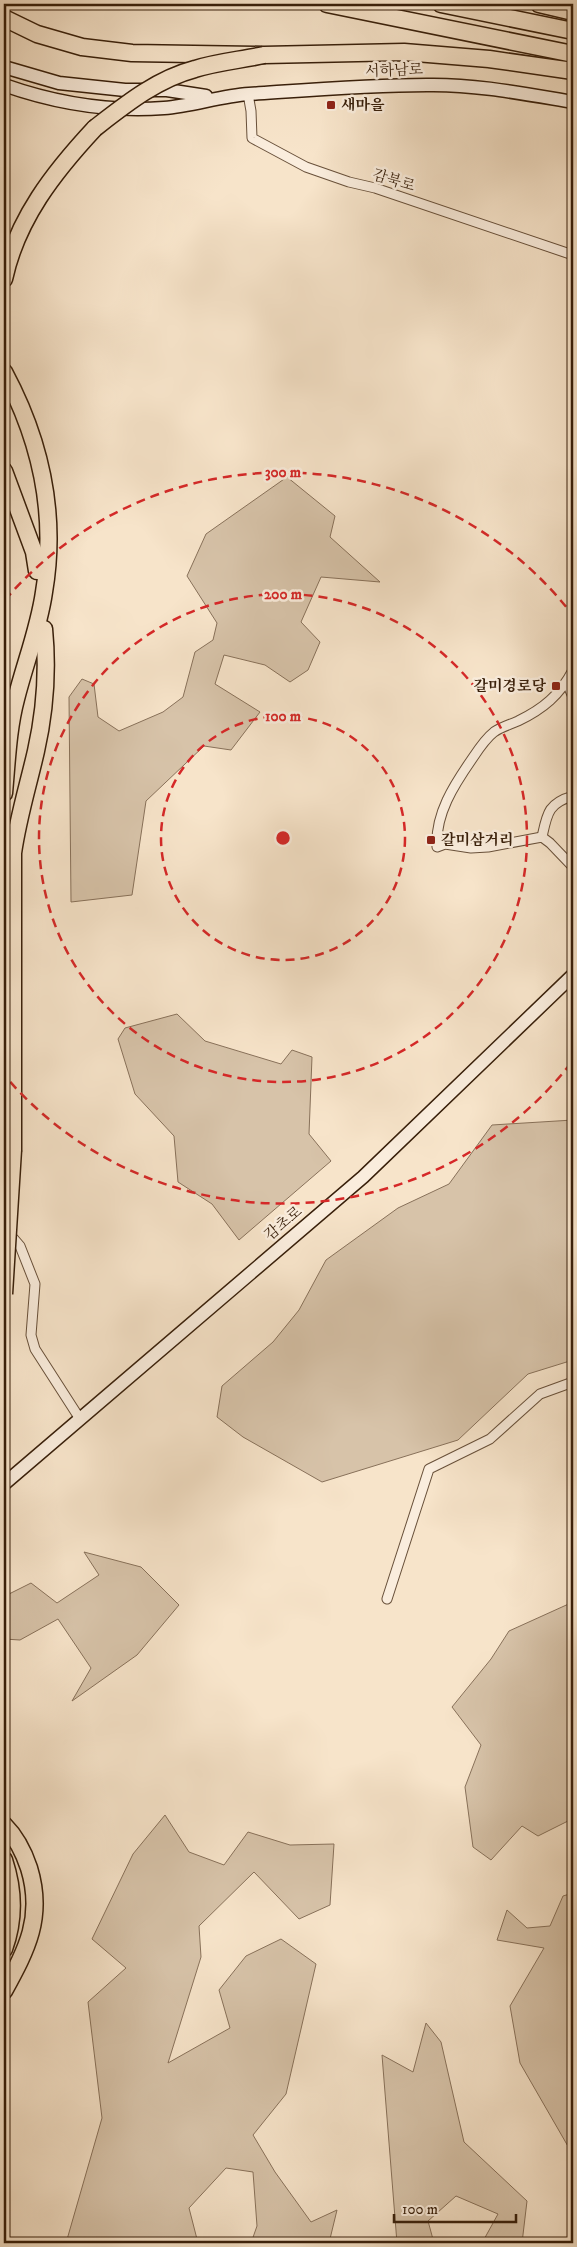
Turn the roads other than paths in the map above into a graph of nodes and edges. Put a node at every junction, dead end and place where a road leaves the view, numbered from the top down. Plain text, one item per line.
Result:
1 (327, 4) edge
2 (441, 4) edge
3 (539, 4) edge
4 (573, 12) edge
5 (4, 18) edge
6 (573, 32) edge
7 (573, 54) edge
8 (264, 55) junction
9 (4, 67) edge
10 (573, 71) edge
11 (4, 85) edge
12 (248, 94) junction
13 (216, 97) junction
14 (573, 102) edge
15 (573, 255) edge
16 (4, 279) edge
17 (4, 372) edge
18 (4, 471) edge
19 (38, 572) dead end
20 (44, 629) dead end
21 (573, 670) edge
22 (567, 683) junction
23 (573, 697) edge
24 (4, 793) edge
25 (573, 796) edge
26 (542, 837) junction
27 (573, 867) edge
28 (4, 910) edge
29 (573, 975) edge
30 (13, 1095) junction
31 (4, 1235) edge
32 (4, 1294) edge
33 (573, 1382) edge
34 (80, 1419) junction
35 (4, 1484) edge
36 (386, 1599) dead end
37 (6, 1827) edge
38 (4, 1860) edge
39 (4, 1949) edge
40 (4, 1991) edge

1 - 7 highway
2 - 6 highway
3 - 4 highway
5 - 8 highway, bridge
8 - 10 highway
8 - 16 highway, bridge
9 - 13 main road, 서하남로
11 - 13 main road, 서하남로
12 - 13 main road, 서하남로
12 - 14 main road, 서하남로
12 - 15 street, 감북로
17 - 24 highway
18 - 19 highway
20 - 30 highway
21 - 22 street
22 - 23 street
22 - 26 street
25 - 26 street
26 - 27 street
28 - 30 highway
29 - 34 main road, 감초로
30 - 32 highway, bridge
31 - 34 street
33 - 36 street
34 - 35 main road, 감초로
37 - 40 highway
38 - 39 highway

